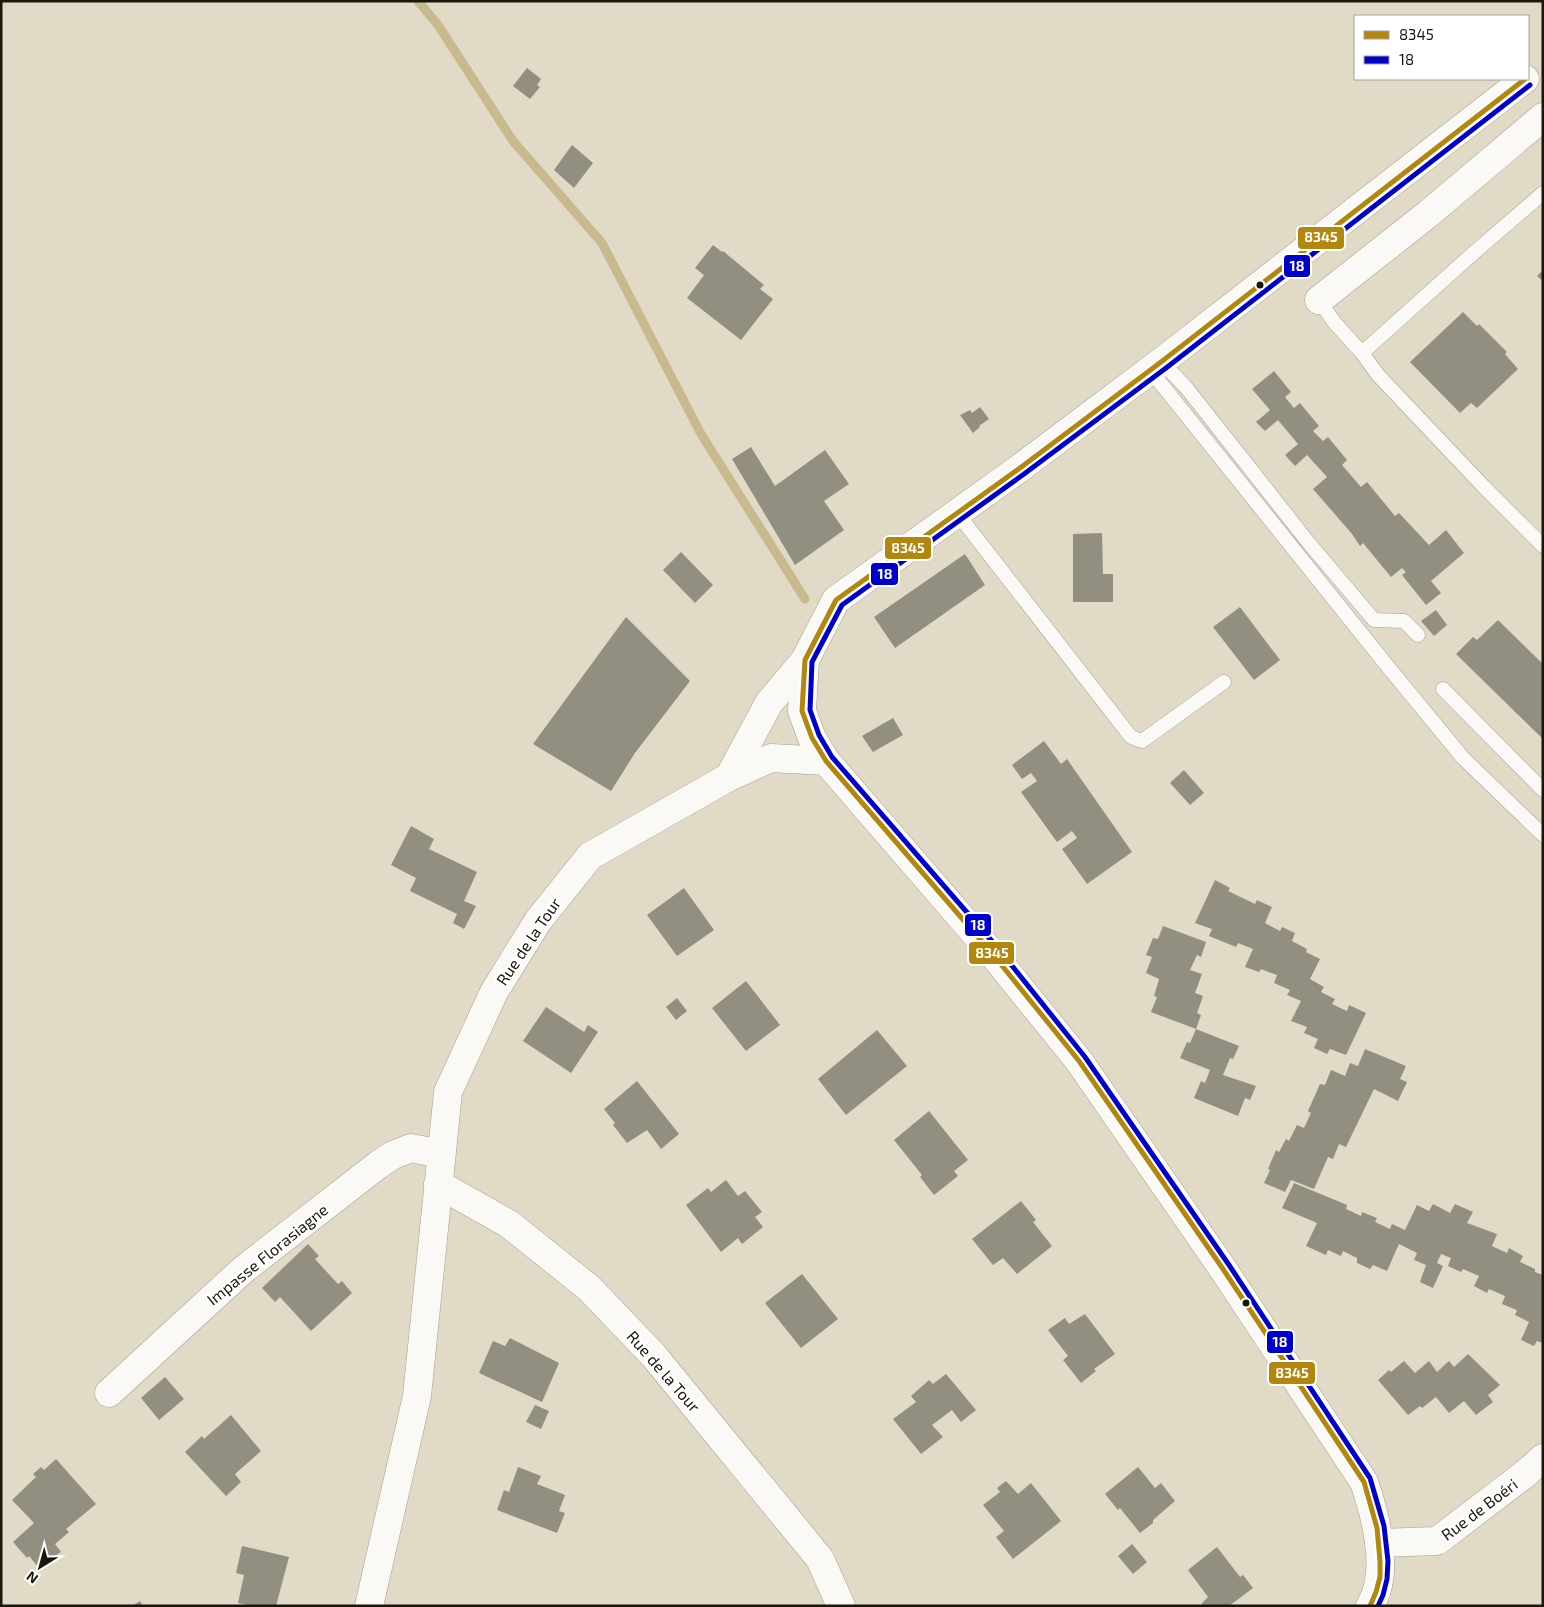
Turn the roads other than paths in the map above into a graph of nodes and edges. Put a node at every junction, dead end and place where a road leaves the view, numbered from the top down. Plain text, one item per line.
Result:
1 (1543, 64) edge
2 (1529, 75) edge
3 (1524, 80) edge
4 (1543, 117) edge
5 (1543, 193) edge
6 (1320, 300) joint
7 (1362, 353) junction
8 (1155, 366) junction
9 (957, 514) junction
10 (1543, 546) edge
11 (1418, 635) dead end
12 (805, 660) junction
13 (1224, 682) dead end
14 (1443, 690) dead end
15 (826, 761) junction
16 (729, 778) junction
17 (1543, 790) edge
18 (1543, 835) edge
19 (441, 1154) junction
20 (438, 1184) junction
21 (109, 1394) dead end
22 (1543, 1458) edge
23 (1379, 1543) junction
24 (369, 1606) edge
25 (841, 1606) edge
26 (1370, 1606) edge

1 - 2 street
3 - 8 street
4 - 6 street
5 - 7 lane
6 - 7 lane
7 - 10 lane
8 - 9 street
8 - 11 lane
8 - 18 lane
9 - 12 street
9 - 13 lane
12 - 15 street
12 - 16 street
14 - 17 lane
15 - 16 street, Rue de la Tour
15 - 23 street
16 - 19 street, Rue de la Tour
19 - 20 street, Rue de la Tour
19 - 21 street, Impasse Florasiagne
20 - 24 street, Rue de la Tour
20 - 25 street, Rue de la Tour
22 - 23 street, Rue de Boéri
23 - 26 street

